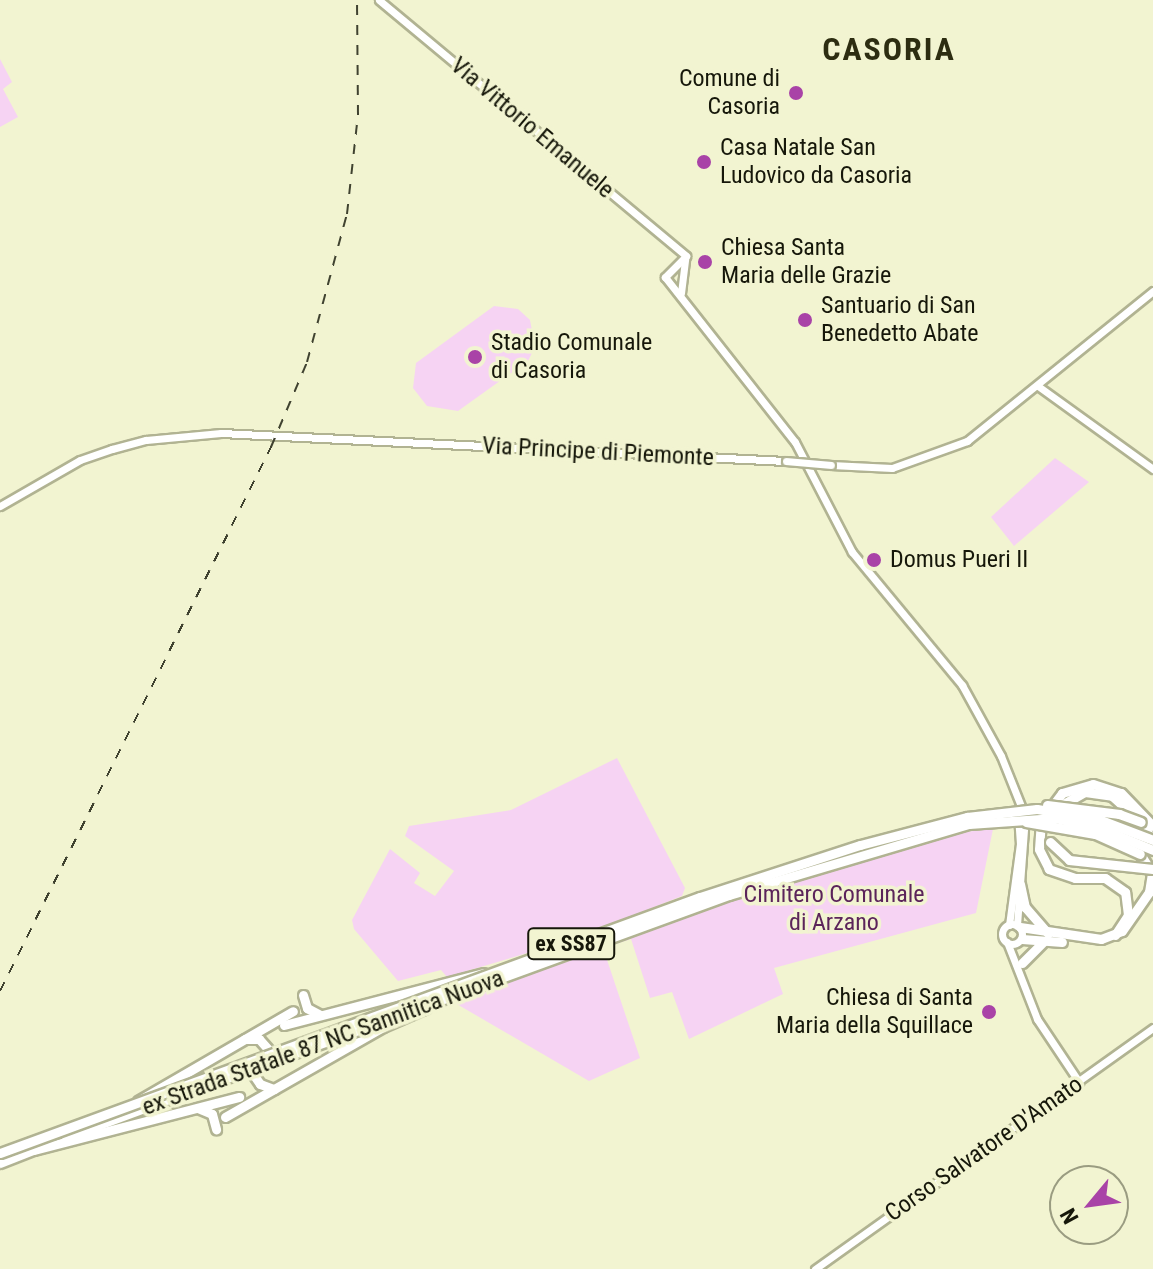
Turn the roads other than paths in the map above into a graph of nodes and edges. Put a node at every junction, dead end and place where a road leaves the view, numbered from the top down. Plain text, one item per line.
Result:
1 (379, 0) edge
2 (1153, 291) edge
3 (1038, 386) junction
4 (1153, 469) edge
5 (0, 506) edge
6 (1067, 794) junction
7 (1016, 795) junction
8 (996, 811) junction
9 (1011, 820) junction
10 (1141, 822) junction
11 (1153, 826) edge
12 (1153, 841) edge
13 (1153, 850) edge
14 (1153, 869) edge
15 (1020, 884) junction
16 (1153, 891) edge
17 (1015, 926) junction
18 (1115, 935) junction
19 (1047, 937) junction
20 (1020, 940) junction
21 (1007, 942) junction
22 (1022, 963) junction
23 (494, 971) junction
24 (1024, 983) junction
25 (303, 995) dead end
26 (447, 997) junction
27 (293, 1011) dead end
28 (320, 1015) junction
29 (284, 1025) dead end
30 (1153, 1028) edge
31 (241, 1040) junction
32 (268, 1049) dead end
33 (253, 1074) dead end
34 (1079, 1082) junction
35 (274, 1089) junction
36 (239, 1097) dead end
37 (136, 1103) junction
38 (195, 1108) junction
39 (225, 1117) dead end
40 (216, 1129) dead end
41 (34, 1150) junction
42 (0, 1153) edge
43 (0, 1163) edge
44 (815, 1269) edge

1 - 7 street, Via Vittorio Emanuele
2 - 3 street, Via Principe di Piemonte
3 - 4 street
3 - 5 street, Via Principe di Piemonte, bridge
6 - 10 highway
6 - 11 highway
6 - 14 highway, bridge
6 - 18 highway
7 - 15 street
7 - 17 street
8 - 10 highway, bridge
8 - 12 highway, ex Strada Statale 87 NC Sannitica Nuova / ex SS87, bridge
8 - 23 highway, ex Strada Statale 87 NC Sannitica Nuova / ex SS87, bridge
9 - 13 highway, ex Strada Statale 87 NC Sannitica Nuova / ex SS87, bridge
9 - 18 highway, bridge
9 - 26 highway, ex Strada Statale 87 NC Sannitica Nuova / ex SS87, bridge
10 - 12 highway
15 - 17 street
15 - 19 highway
16 - 19 highway
17 - 19 highway
17 - 20 street
17 - 21 street
18 - 19 highway
19 - 20 highway
19 - 22 highway
20 - 21 street
20 - 22 street
21 - 24 street
22 - 24 street
23 - 28 highway, bridge
23 - 37 highway, ex Strada Statale 87 NC Sannitica Nuova / ex SS87, bridge
24 - 34 street
25 - 28 highway
26 - 35 highway, bridge
26 - 41 highway, ex Strada Statale 87 NC Sannitica Nuova / ex SS87, bridge
27 - 31 highway
28 - 29 highway
30 - 34 street, Corso Salvatore D'Amato
31 - 32 highway
31 - 37 highway, bridge
33 - 35 highway
34 - 44 street, Corso Salvatore D'Amato
35 - 39 highway
36 - 38 highway
37 - 42 highway, ex Strada Statale 87 NC Sannitica Nuova / ex SS87, bridge
38 - 40 highway
38 - 41 highway
41 - 43 highway, ex Strada Statale 87 NC Sannitica Nuova / ex SS87

